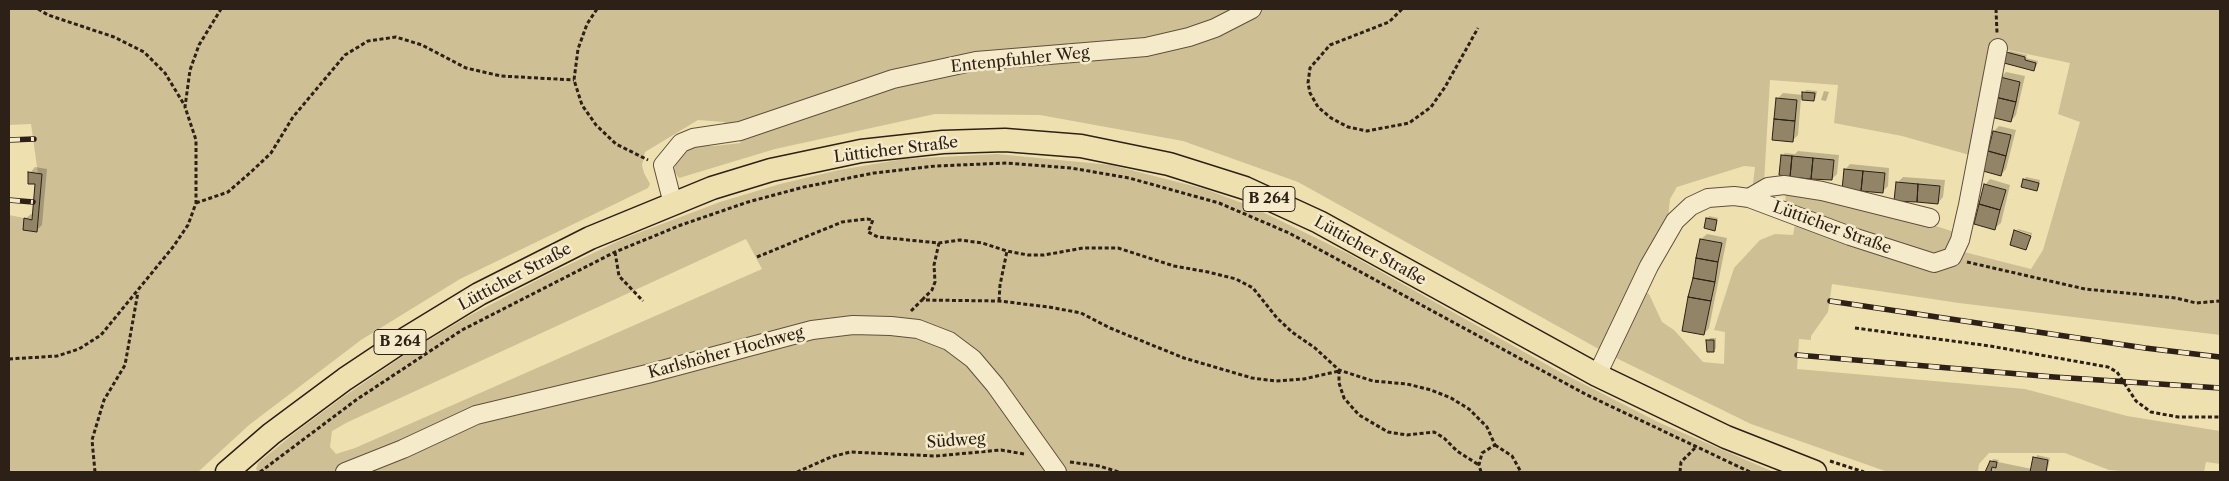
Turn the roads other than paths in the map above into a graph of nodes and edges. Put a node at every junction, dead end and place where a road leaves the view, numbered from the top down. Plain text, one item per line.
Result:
1 (1252, 9) edge
2 (1998, 48) road end
3 (1749, 198) junction
4 (674, 204) junction
5 (1930, 218) dead end
6 (1597, 375) junction
7 (1053, 466) edge
8 (1821, 466) edge
9 (230, 471) edge
10 (345, 472) edge

1 - 4 street, Entenpfuhler Weg
2 - 3 street, Lütticher Straße
3 - 5 street
3 - 6 street, Lütticher Straße
4 - 6 main road, Lütticher Straße / B 264
4 - 9 main road, Lütticher Straße / B 264
6 - 8 main road, Lütticher Straße / B 264
7 - 10 street, Karlshöher Hochweg

